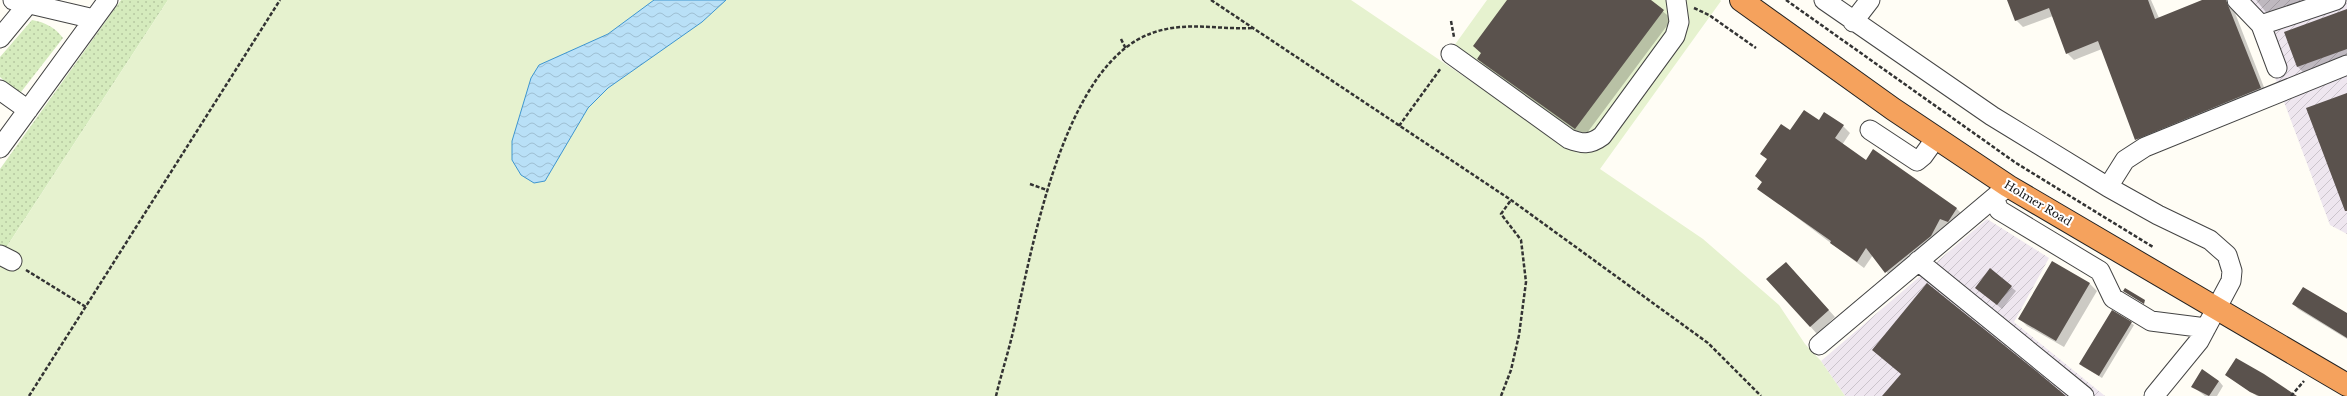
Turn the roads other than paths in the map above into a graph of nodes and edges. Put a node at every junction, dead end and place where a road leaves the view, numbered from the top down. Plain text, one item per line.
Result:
1 (108, 0) edge
2 (1741, 0) edge
3 (1824, 0) edge
4 (1870, 0) edge
5 (2237, 0) edge
6 (2336, 0) edge
7 (20, 2) edge
8 (1676, 3) edge
9 (94, 19) junction
10 (1853, 22) junction
11 (2261, 25) junction
12 (0, 38) edge
13 (1451, 54) road end
14 (2347, 65) edge
15 (2277, 68) dead end
16 (0, 90) edge
17 (28, 110) junction
18 (1870, 130) dead end
19 (1936, 138) junction
20 (0, 148) edge
21 (2108, 188) junction
22 (2001, 192) junction
23 (1918, 261) junction
24 (2215, 308) junction
25 (2206, 328) junction
26 (1819, 345) dead end
27 (2347, 385) edge
28 (2084, 396) edge
29 (2154, 396) edge

1 - 9 street
2 - 19 highway, Holmer Road
3 - 10 street
4 - 10 street
5 - 11 street
6 - 11 street
7 - 9 street
7 - 12 street
8 - 13 street
9 - 17 street
10 - 21 street
11 - 15 street
14 - 21 street
16 - 17 street
17 - 20 street
18 - 19 street
19 - 22 highway, Holmer Road
21 - 24 street
22 - 23 street
22 - 24 highway, Holmer Road
22 - 25 street
23 - 26 street
23 - 28 street
24 - 25 street
24 - 27 highway, Holmer Road
25 - 29 street

